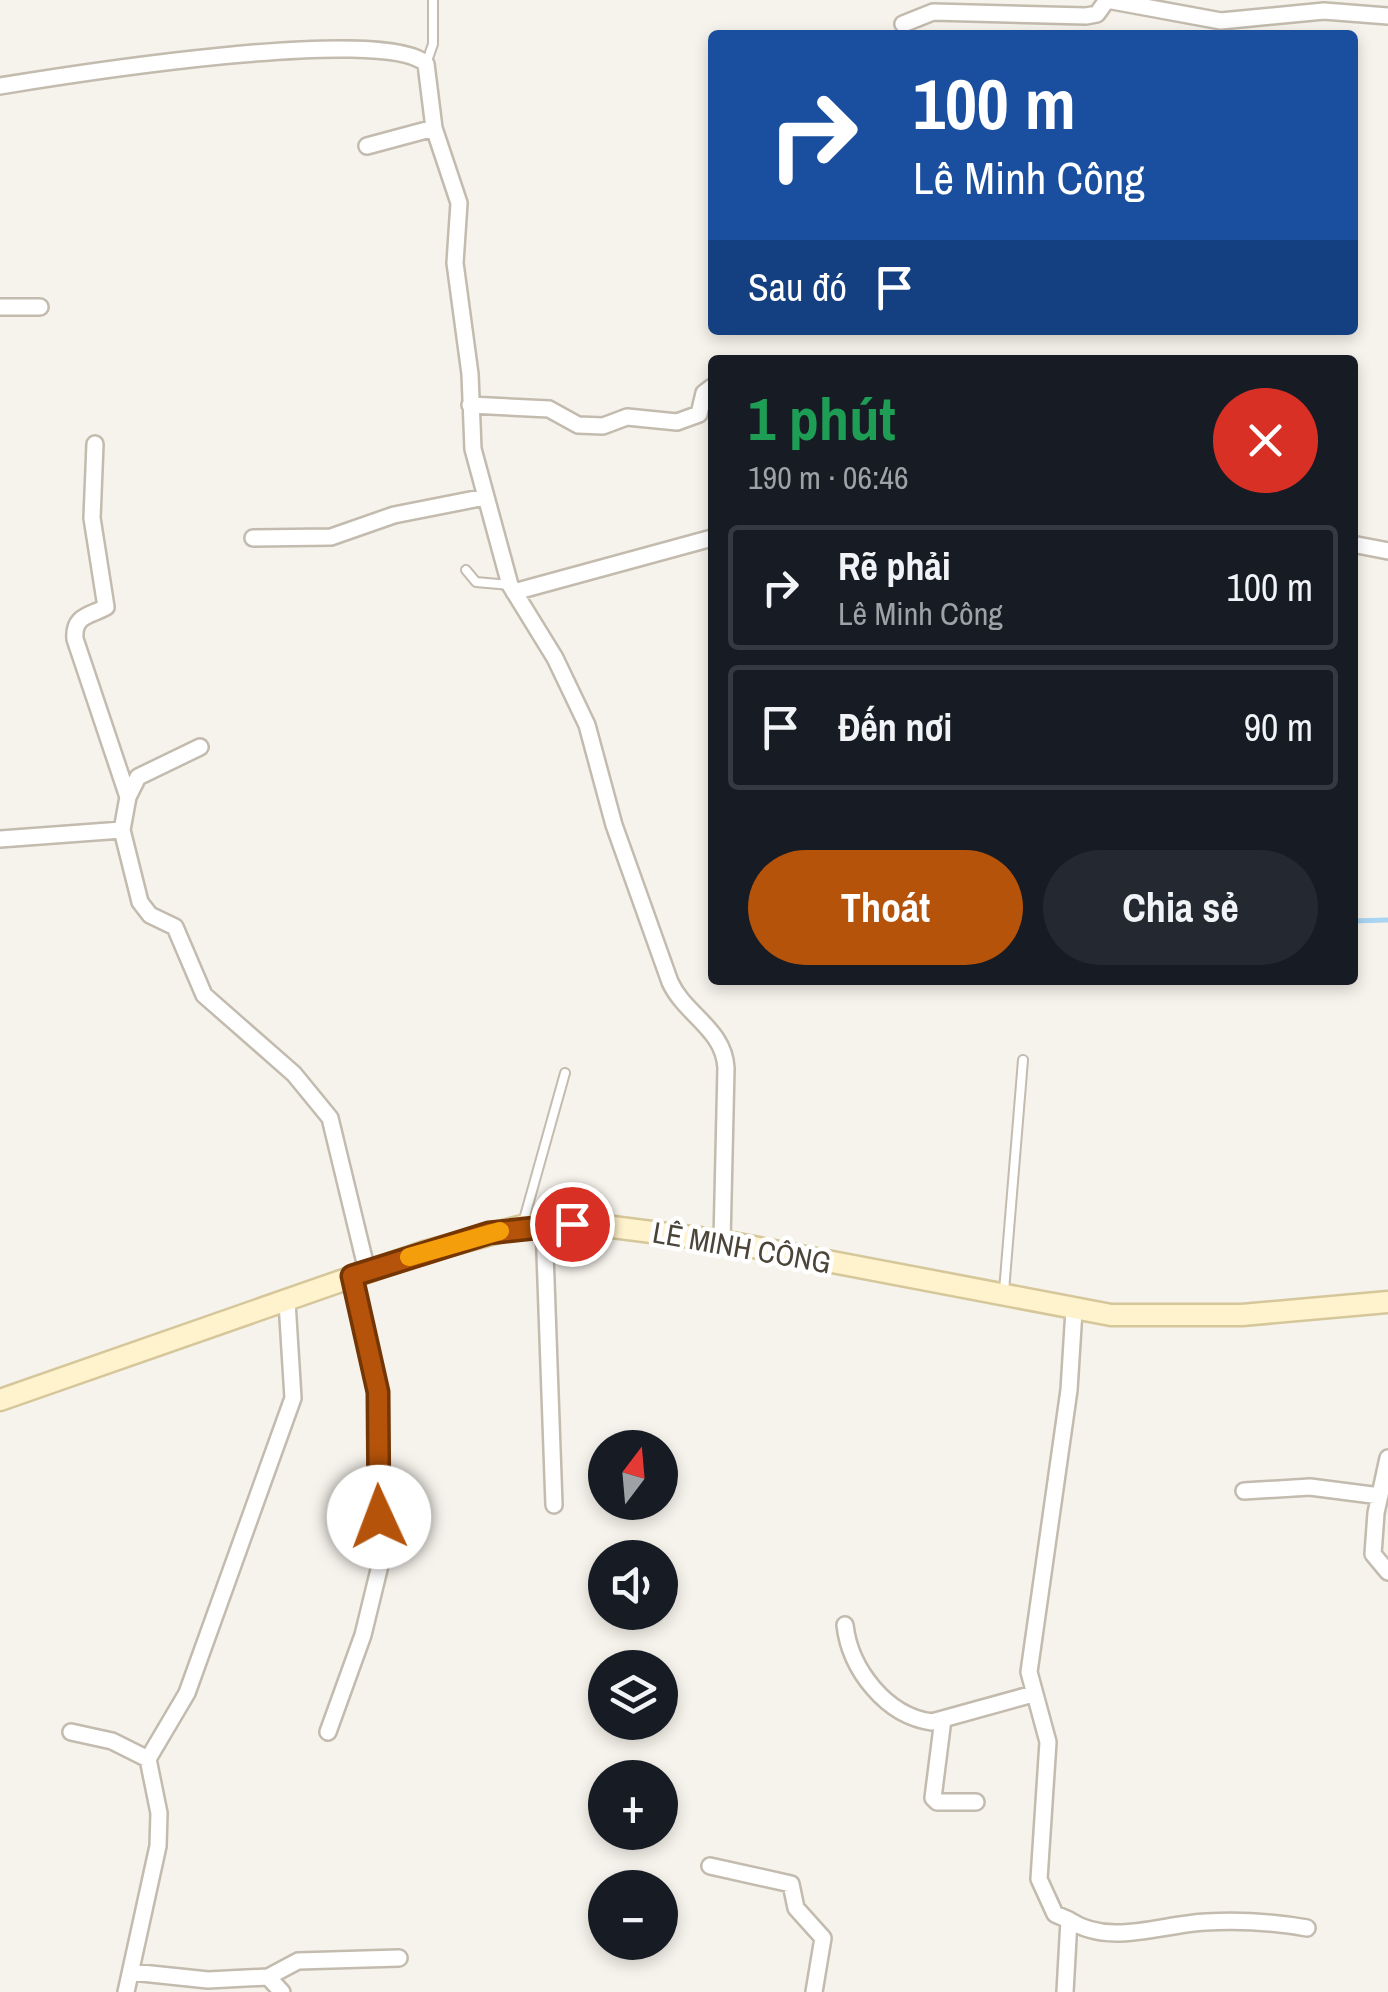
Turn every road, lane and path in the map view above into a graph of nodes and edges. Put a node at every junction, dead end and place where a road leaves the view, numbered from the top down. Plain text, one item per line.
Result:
1 (433, 0) edge
2 (1350, 6) edge
3 (1388, 16) edge
4 (904, 24) dead end
5 (426, 64) junction
6 (0, 86) edge
7 (434, 128) junction
8 (368, 146) dead end
9 (0, 307) edge
10 (40, 307) dead end
11 (708, 390) edge
12 (470, 406) junction
13 (95, 444) dead end
14 (486, 496) junction
15 (253, 538) dead end
16 (708, 539) edge
17 (1358, 545) edge
18 (1388, 551) edge
19 (466, 570) dead end
20 (512, 588) junction
21 (200, 747) dead end
22 (128, 797) junction
23 (122, 830) junction
24 (0, 839) edge
25 (1022, 1060) dead end
26 (565, 1073) dead end
27 (533, 1226) junction
28 (722, 1241) junction
29 (359, 1274) junction
30 (1004, 1296) junction
31 (287, 1302) junction
32 (1388, 1302) edge
33 (1074, 1310) junction
34 (0, 1400) edge
35 (1388, 1458) edge
36 (1244, 1490) dead end
37 (1380, 1496) junction
38 (554, 1505) dead end
39 (1388, 1572) edge
40 (845, 1625) dead end
41 (1034, 1694) junction
42 (944, 1719) junction
43 (72, 1732) dead end
44 (328, 1732) dead end
45 (148, 1759) junction
46 (976, 1802) dead end
47 (710, 1866) dead end
48 (1069, 1920) junction
49 (1306, 1928) dead end
50 (400, 1958) dead end
51 (132, 1972) junction
52 (268, 1977) junction
53 (126, 1992) edge
54 (282, 1992) edge
55 (814, 1992) edge
56 (1065, 1992) edge

1 - 5 lane
2 - 3 street
2 - 4 street
5 - 6 street
5 - 7 street
7 - 8 street
7 - 12 street
9 - 10 street
11 - 12 street
12 - 14 street
13 - 22 street
14 - 15 street
14 - 20 street
16 - 20 street
17 - 18 street
19 - 20 lane
20 - 28 street
21 - 22 street
22 - 23 street
23 - 24 street
23 - 29 street
25 - 30 lane
26 - 27 lane
27 - 28 main road, LÊ MINH CÔNG
27 - 29 main road, LÊ MINH CÔNG
27 - 38 street
28 - 30 main road, LÊ MINH CÔNG
29 - 31 main road, LÊ MINH CÔNG
29 - 44 street
30 - 33 main road, LÊ MINH CÔNG
31 - 34 main road, LÊ MINH CÔNG
31 - 45 street
32 - 33 main road, LÊ MINH CÔNG
33 - 41 street
35 - 37 street
36 - 37 street
37 - 39 street
40 - 42 street
41 - 42 street
41 - 48 street
42 - 46 street
43 - 45 street
45 - 51 street
47 - 55 street
48 - 49 street
48 - 56 street
50 - 52 street
51 - 52 street
51 - 53 street
52 - 54 street

